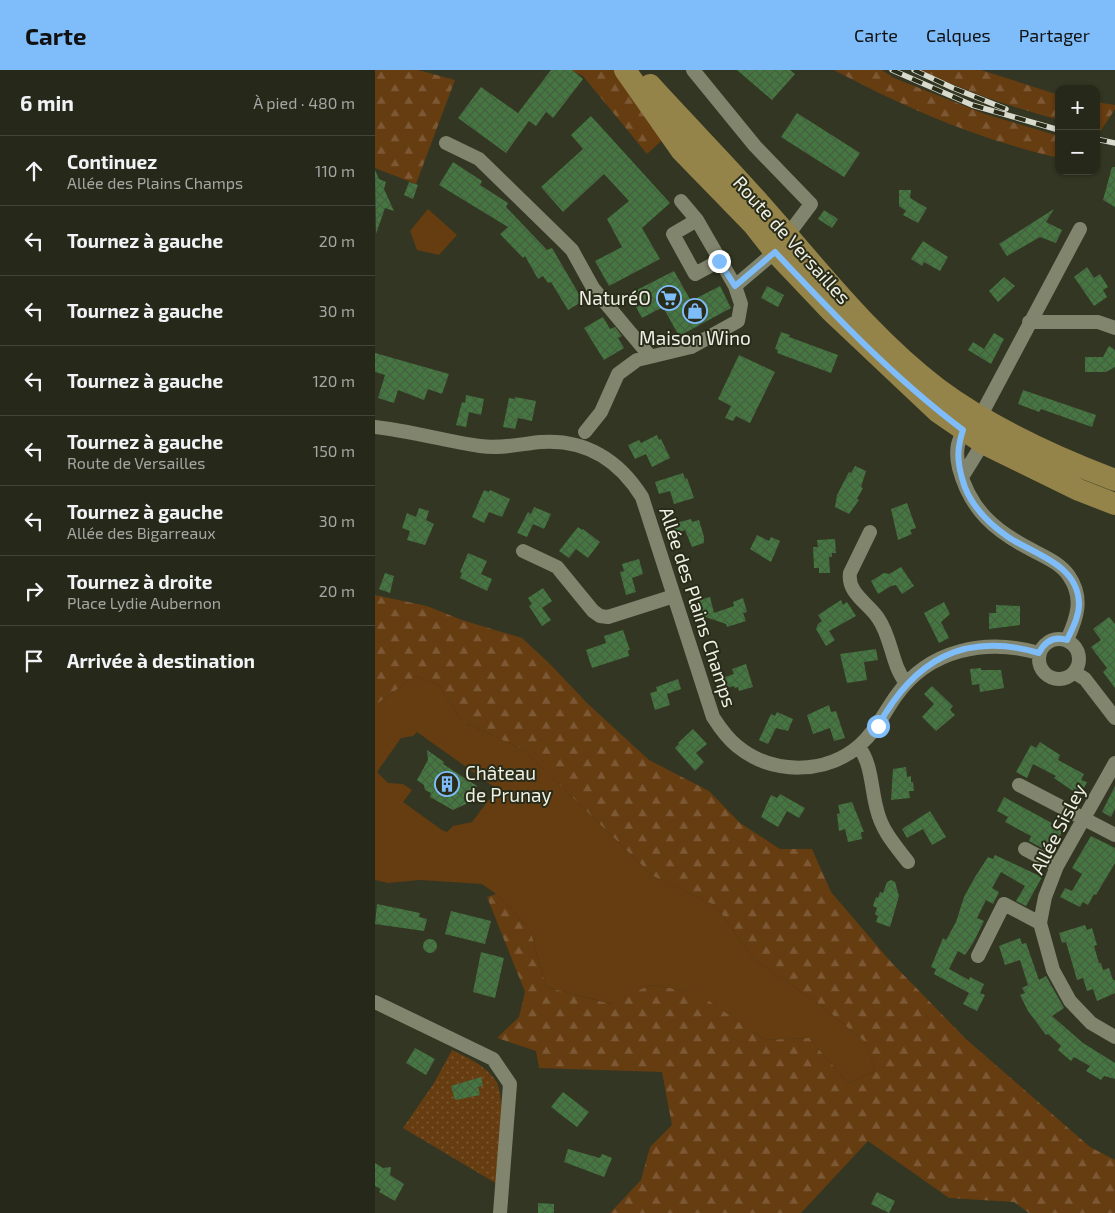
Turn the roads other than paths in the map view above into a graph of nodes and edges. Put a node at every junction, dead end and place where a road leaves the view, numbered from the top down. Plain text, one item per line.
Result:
1 (625, 70) edge
2 (639, 70) edge
3 (693, 70) edge
4 (445, 143) dead end
5 (681, 201) dead end
6 (697, 220) junction
7 (1081, 229) dead end
8 (781, 244) junction
9 (719, 261) junction
10 (735, 286) junction
11 (1029, 322) junction
12 (1115, 328) edge
13 (649, 356) junction
14 (976, 419) junction
15 (375, 427) edge
16 (585, 432) dead end
17 (983, 443) junction
18 (962, 477) junction
19 (1115, 480) edge
20 (1115, 504) edge
21 (870, 532) dead end
22 (523, 551) dead end
23 (674, 596) junction
24 (1067, 640) junction
25 (1039, 653) junction
26 (1074, 672) junction
27 (906, 683) junction
28 (1115, 718) edge
29 (859, 746) junction
30 (1115, 762) edge
31 (1019, 785) dead end
32 (1082, 820) junction
33 (1115, 835) edge
34 (1025, 849) dead end
35 (909, 862) dead end
36 (1057, 866) junction
37 (1041, 923) junction
38 (978, 956) dead end
39 (375, 1002) edge
40 (1115, 1037) edge
41 (500, 1213) edge

1 - 8 main road, Route de Versailles
2 - 8 main road, Route de Versailles
3 - 8 street
4 - 13 street
5 - 6 street
6 - 9 street
6 - 9 street
7 - 11 street
8 - 10 street
8 - 14 main road, Route de Versailles
9 - 10 street
10 - 13 street
11 - 12 street
11 - 14 street
13 - 16 street
14 - 17 main road, Route de Versailles
14 - 18 street
14 - 19 main road, Route de Versailles
15 - 23 street, Allée des Plains Champs
17 - 18 street
17 - 20 main road, Route de Versailles
18 - 24 street
21 - 27 street
22 - 23 street
23 - 29 street, Allée des Plains Champs
24 - 25 street
24 - 26 street
25 - 26 street
25 - 27 street, Allée des Plains Champs
26 - 28 street
27 - 29 street, Allée des Plains Champs
29 - 35 street
30 - 32 street, Allée Sisley
31 - 32 street
32 - 33 street
32 - 36 street, Allée Sisley
34 - 36 street
36 - 37 street, Allée Sisley
37 - 38 street
37 - 40 street, Allée Sisley
39 - 41 street

